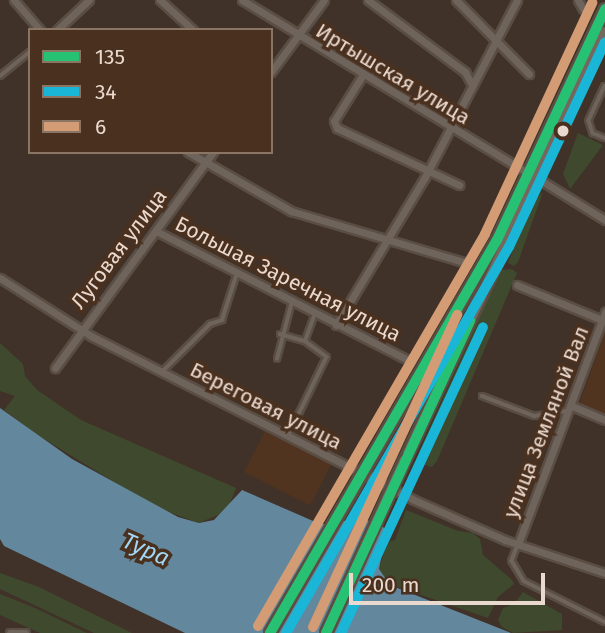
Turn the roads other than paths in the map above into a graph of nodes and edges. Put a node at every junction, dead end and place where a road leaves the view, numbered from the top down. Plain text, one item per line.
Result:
1 (14, 0) edge
2 (89, 0) edge
3 (160, 0) edge
4 (242, 0) edge
5 (324, 0) edge
6 (368, 0) edge
7 (456, 0) edge
8 (517, 0) edge
9 (578, 0) edge
10 (583, 9) dead end
11 (605, 9) edge
12 (38, 28) edge
13 (59, 28) edge
14 (191, 28) edge
15 (605, 32) edge
16 (297, 37) junction
17 (494, 40) junction
18 (28, 54) edge
19 (273, 69) edge
20 (529, 74) dead end
21 (0, 76) edge
22 (362, 76) junction
23 (471, 83) junction
24 (605, 86) edge
25 (451, 129) junction
26 (605, 138) edge
27 (191, 154) edge
28 (212, 154) edge
29 (205, 164) junction
30 (430, 169) junction
31 (533, 176) junction
32 (459, 185) dead end
33 (605, 220) edge
34 (156, 231) junction
35 (390, 239) junction
36 (466, 262) dead end
37 (236, 273) junction
38 (0, 278) edge
39 (517, 285) dead end
40 (292, 302) junction
41 (315, 314) junction
42 (604, 316) edge
43 (336, 325) junction
44 (83, 328) junction
45 (281, 334) junction
46 (305, 341) junction
47 (404, 358) dead end
48 (277, 359) dead end
49 (55, 368) dead end
50 (162, 372) junction
51 (482, 396) dead end
52 (572, 406) junction
53 (605, 420) edge
54 (289, 437) junction
55 (518, 544) junction
56 (605, 573) edge
57 (605, 622) edge
58 (10, 633) edge
59 (25, 633) edge
60 (270, 633) edge
61 (326, 633) edge

1 - 12 street
2 - 13 street
3 - 14 street
4 - 16 street, Иртышская улица
5 - 16 street
6 - 23 street
7 - 17 street
8 - 17 street
9 - 10 street
11 - 31 main road
15 - 31 main road
16 - 19 street
16 - 22 street, Иртышская улица
17 - 20 street
17 - 23 street
18 - 21 lane
22 - 25 street, Иртышская улица
22 - 30 street
23 - 25 street
24 - 26 lane
25 - 30 street
25 - 31 street, Иртышская улица
27 - 29 street
28 - 29 street, Луговая улица
29 - 34 street, Луговая улица
29 - 35 street
30 - 32 street
30 - 35 street
31 - 33 street
31 - 60 main road, bridge
31 - 61 main road, bridge
34 - 37 street, Большая Заречная улица
34 - 44 street, Луговая улица
35 - 36 street
35 - 43 street
37 - 40 street, Большая Заречная улица
37 - 50 lane
38 - 44 street, Береговая улица
39 - 42 street
40 - 41 street, Большая Заречная улица
40 - 45 lane
41 - 43 street, Большая Заречная улица
41 - 46 lane
42 - 52 street, улица Земляной Вал
43 - 47 street, Большая Заречная улица
44 - 49 street, Луговая улица
44 - 50 street, Береговая улица
45 - 46 lane
45 - 48 lane
46 - 54 lane
50 - 54 street, Береговая улица
51 - 52 lane
52 - 53 street
52 - 55 street, улица Земляной Вал
54 - 55 street, Береговая улица
55 - 56 street, Береговая улица
55 - 57 lane
58 - 59 street

